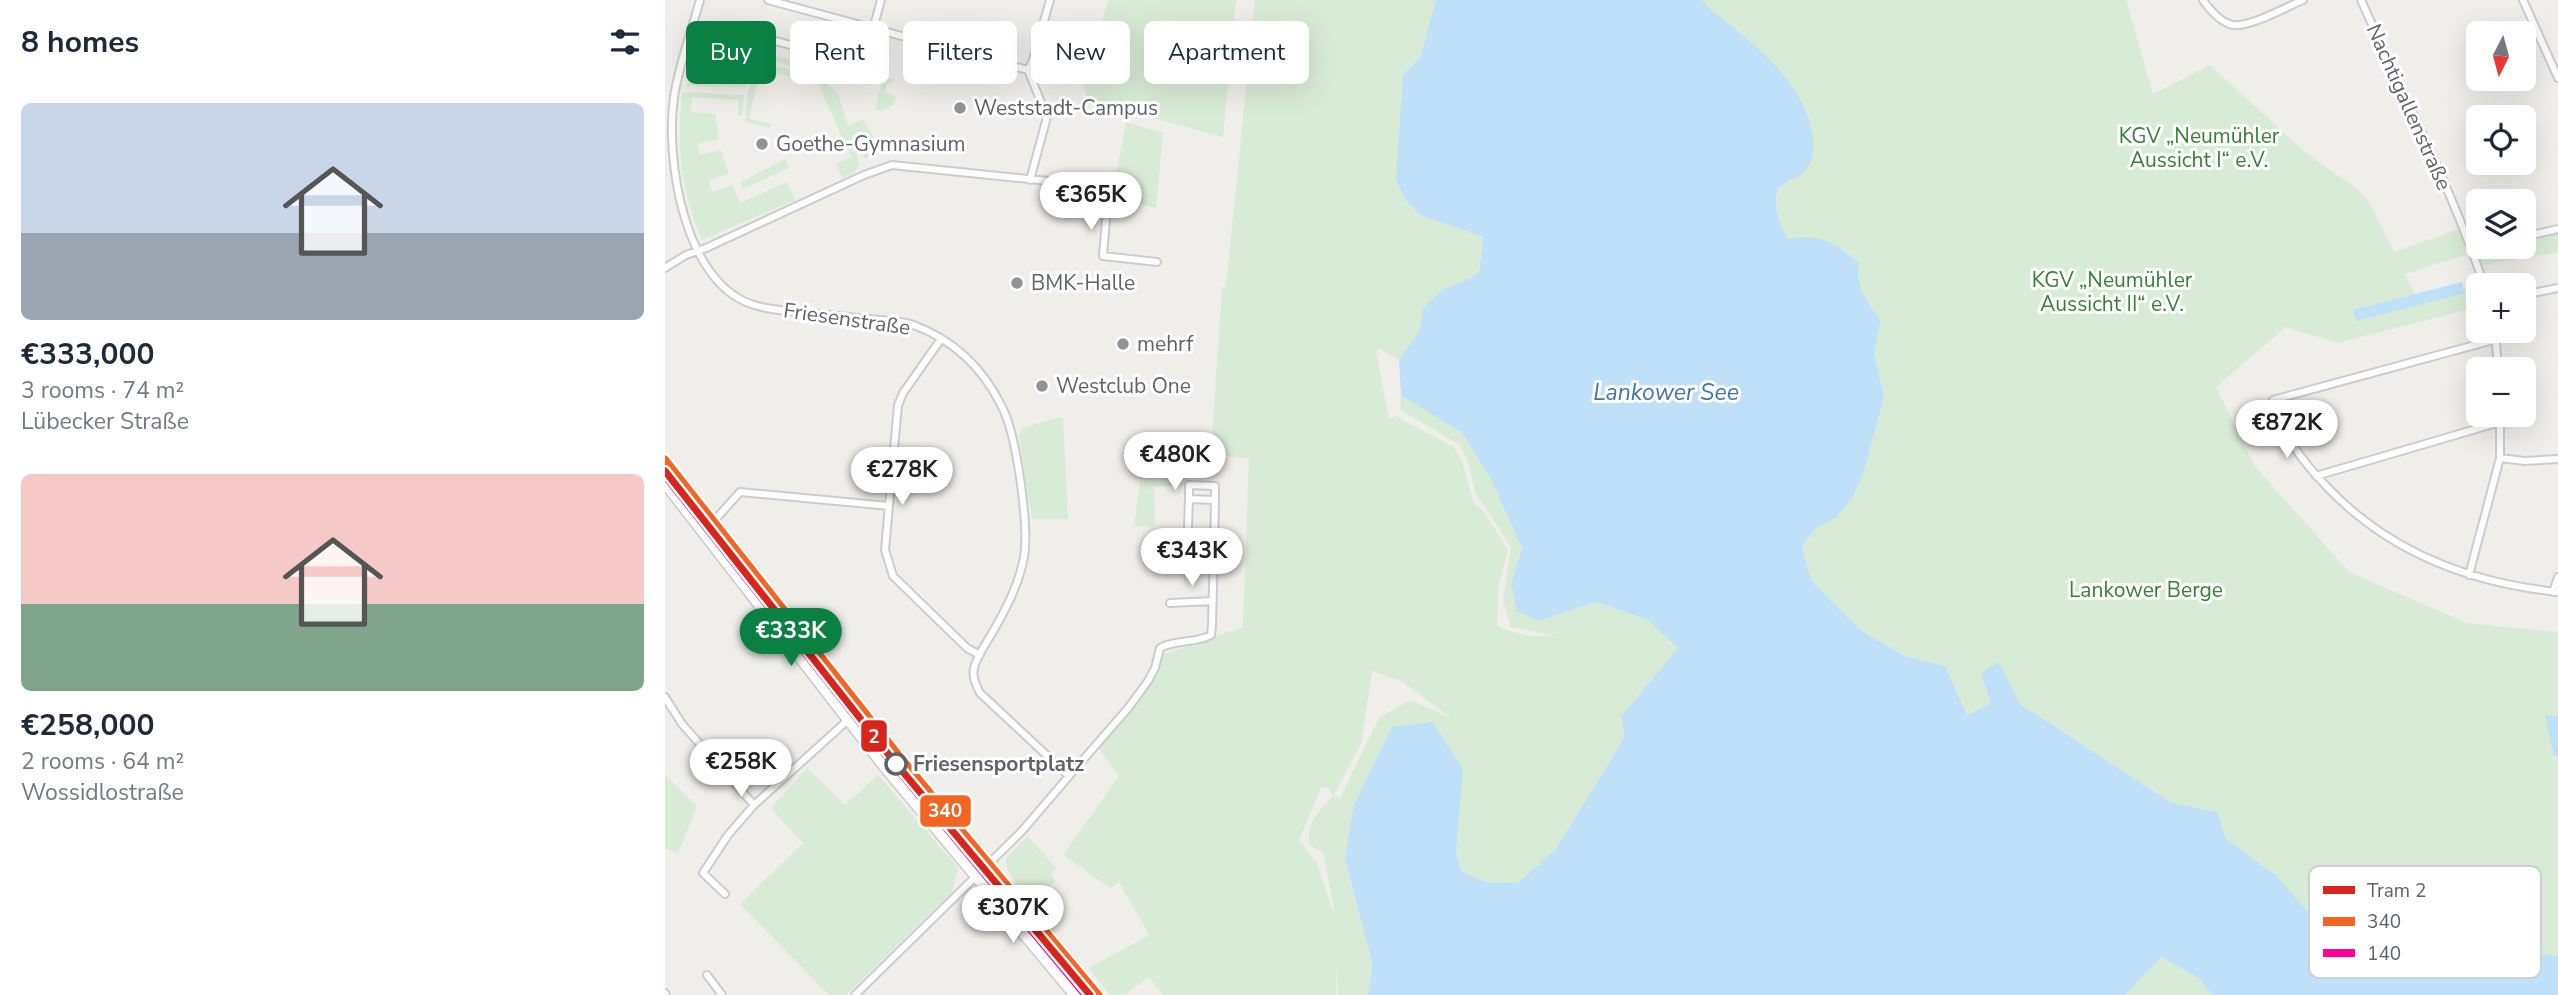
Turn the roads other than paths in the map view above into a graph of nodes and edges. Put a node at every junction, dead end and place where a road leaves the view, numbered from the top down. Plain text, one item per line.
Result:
1 (700, 0) edge
2 (768, 0) edge
3 (881, 0) edge
4 (1050, 0) edge
5 (2214, 0) edge
6 (2303, 0) edge
7 (2361, 0) edge
8 (2523, 0) edge
9 (2204, 2) edge
10 (844, 21) edge
11 (875, 21) edge
12 (889, 33) edge
13 (1028, 70) junction
14 (2558, 78) edge
15 (665, 94) edge
16 (674, 98) junction
17 (1030, 180) junction
18 (2558, 229) edge
19 (2536, 234) edge
20 (2466, 237) edge
21 (698, 252) junction
22 (1157, 262) dead end
23 (665, 268) edge
24 (2558, 288) edge
25 (2536, 292) edge
26 (941, 339) junction
27 (2482, 343) edge
28 (2471, 427) edge
29 (2500, 427) edge
30 (2500, 458) junction
31 (665, 459) edge
32 (2558, 459) edge
33 (2316, 476) junction
34 (665, 484) edge
35 (1189, 499) junction
36 (1215, 500) junction
37 (889, 506) junction
38 (714, 520) junction
39 (1188, 528) dead end
40 (1169, 564) dead end
41 (1213, 564) junction
42 (2469, 575) junction
43 (2558, 578) edge
44 (2555, 592) edge
45 (1213, 601) junction
46 (1170, 603) dead end
47 (980, 655) junction
48 (665, 697) edge
49 (849, 719) junction
50 (1069, 776) junction
51 (754, 805) junction
52 (989, 863) junction
53 (975, 876) junction
54 (725, 894) dead end
55 (707, 975) dead end
56 (722, 995) edge
57 (855, 995) edge
58 (1074, 995) edge
59 (1099, 995) edge

1 - 16 street, Friesenstraße
2 - 10 street
3 - 11 street
4 - 13 street
5 - 9 street
6 - 9 street
7 - 20 street, Nachtigallenstraße
8 - 14 street
12 - 13 street
13 - 17 street
15 - 16 street
16 - 21 street, Friesenstraße
17 - 21 street
17 - 22 street
18 - 19 street
21 - 23 street
21 - 26 street, Friesenstraße
24 - 25 street
26 - 37 street
26 - 47 street, Friesenstraße
27 - 33 street
28 - 33 street
29 - 30 street
30 - 32 street
30 - 42 street
31 - 38 street
33 - 42 street
34 - 49 street
35 - 36 street
35 - 36 street
35 - 39 street
36 - 41 street
37 - 38 street
37 - 47 street
38 - 52 street
40 - 41 street
41 - 45 street
42 - 44 street
43 - 44 street
45 - 46 street
45 - 50 street
47 - 50 street, Friesenstraße
48 - 51 street
49 - 51 street
49 - 53 street
50 - 52 street
51 - 54 street
52 - 53 street
52 - 59 street
53 - 57 street
53 - 58 street
55 - 56 street

